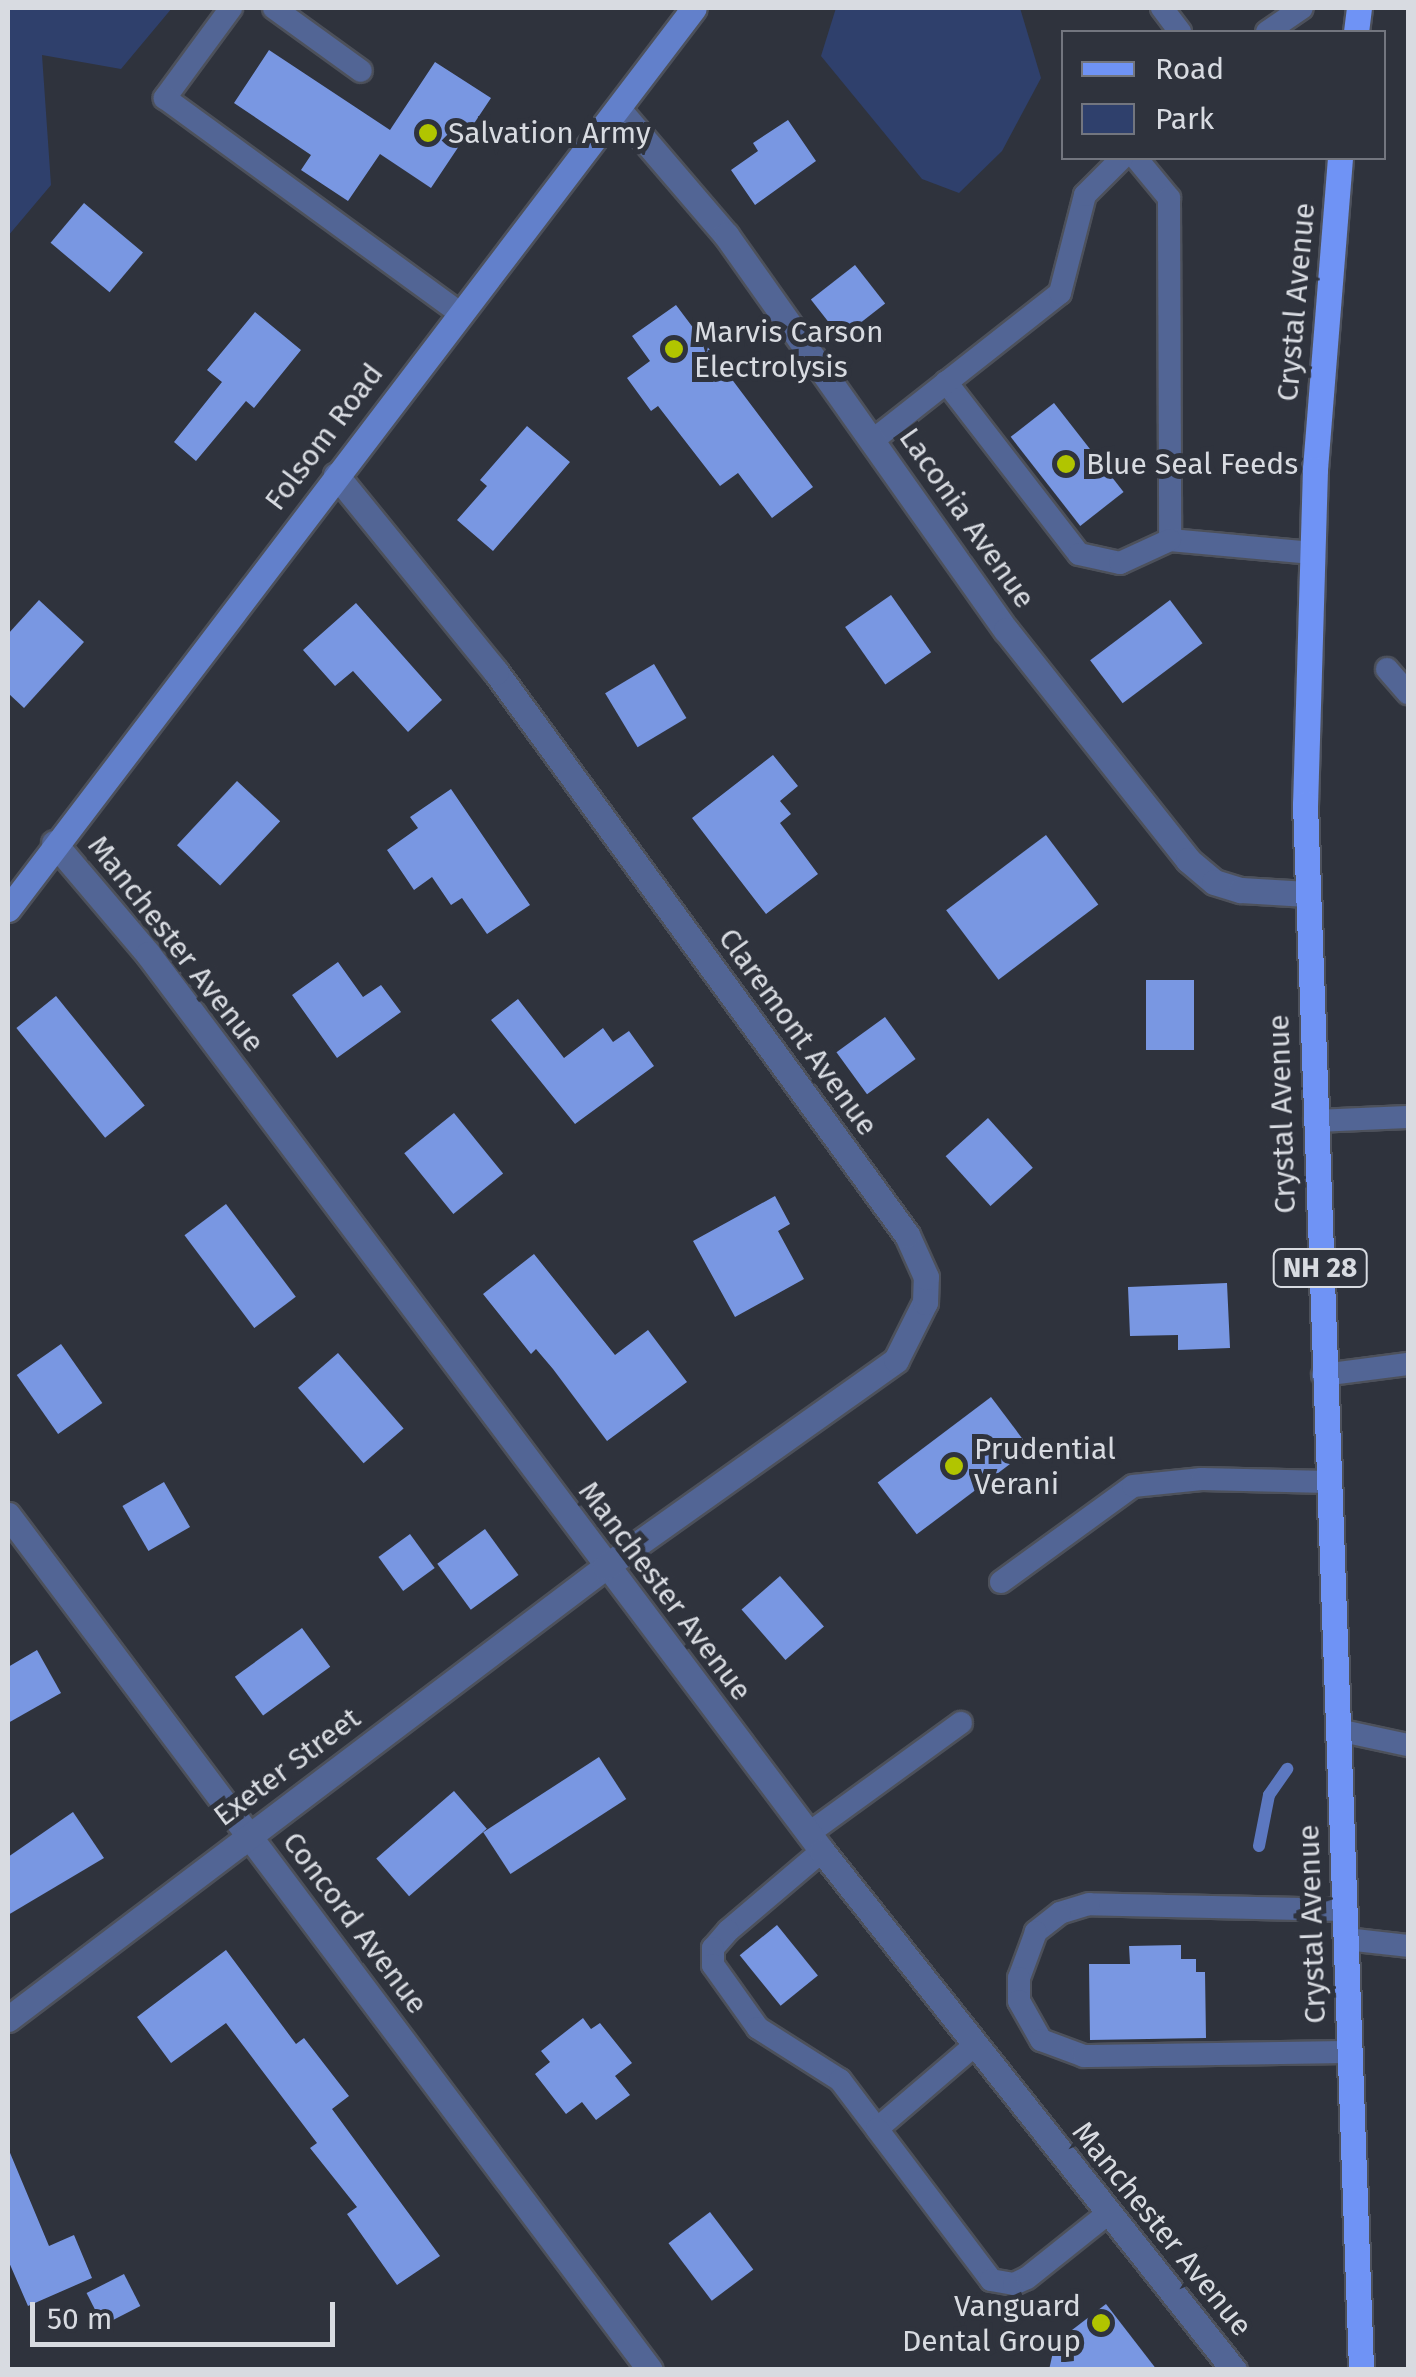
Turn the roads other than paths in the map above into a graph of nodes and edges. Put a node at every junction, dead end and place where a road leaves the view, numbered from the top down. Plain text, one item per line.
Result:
1 (231, 8) edge
2 (274, 8) edge
3 (694, 8) edge
4 (1162, 8) edge
5 (1302, 8) edge
6 (1178, 30) edge
7 (1270, 30) edge
8 (361, 70) dead end
9 (618, 109) junction
10 (1120, 160) edge
11 (1138, 160) edge
12 (1335, 161) edge
13 (460, 313) junction
14 (946, 382) junction
15 (872, 441) junction
16 (336, 474) junction
17 (1170, 540) junction
18 (1312, 552) junction
19 (1387, 669) dead end
20 (1408, 693) edge
21 (54, 844) junction
22 (1307, 894) junction
23 (8, 908) edge
24 (1408, 1117) edge
25 (1315, 1121) junction
26 (1408, 1364) edge
27 (1323, 1375) junction
28 (1328, 1482) junction
29 (8, 1516) edge
30 (605, 1567) junction
31 (1001, 1582) dead end
32 (961, 1723) dead end
33 (1338, 1730) junction
34 (1408, 1745) edge
35 (249, 1836) junction
36 (815, 1843) junction
37 (1345, 1910) junction
38 (1346, 1939) junction
39 (1408, 1946) edge
40 (8, 2019) edge
41 (976, 2044) junction
42 (1350, 2052) junction
43 (876, 2129) junction
44 (1106, 2215) junction
45 (650, 2370) edge
46 (1234, 2370) edge
47 (1362, 2370) edge

1 - 13 lane
2 - 8 lane
3 - 9 street, Folsom Road
4 - 6 lane
5 - 7 lane
9 - 13 street, Folsom Road
9 - 15 street, Laconia Avenue
10 - 14 lane
11 - 17 lane
12 - 18 main road, Crystal Avenue / NH 28
13 - 16 street, Folsom Road
14 - 15 lane
14 - 17 lane
15 - 22 street, Laconia Avenue
16 - 21 street, Folsom Road
16 - 30 street, Claremont Avenue
17 - 18 lane
18 - 22 main road, Crystal Avenue / NH 28
19 - 20 lane
21 - 23 street, Folsom Road
21 - 30 street, Manchester Avenue
22 - 25 main road, Crystal Avenue / NH 28
24 - 25 lane
25 - 27 main road, Crystal Avenue / NH 28
26 - 27 lane
27 - 28 main road, Crystal Avenue / NH 28
28 - 31 lane
28 - 33 main road, Crystal Avenue / NH 28
29 - 35 street, Concord Avenue
30 - 35 street, Exeter Street
30 - 36 street, Manchester Avenue
32 - 36 lane
33 - 34 lane
33 - 37 main road, Crystal Avenue / NH 28
35 - 40 street, Exeter Street
35 - 45 street, Concord Avenue
36 - 41 street, Manchester Avenue
36 - 43 lane
37 - 38 main road, Crystal Avenue / NH 28
37 - 42 lane
38 - 39 lane
38 - 42 main road, Crystal Avenue / NH 28
41 - 43 lane
41 - 44 street, Manchester Avenue
42 - 47 main road, Crystal Avenue / NH 28
43 - 44 lane
44 - 46 street, Manchester Avenue

